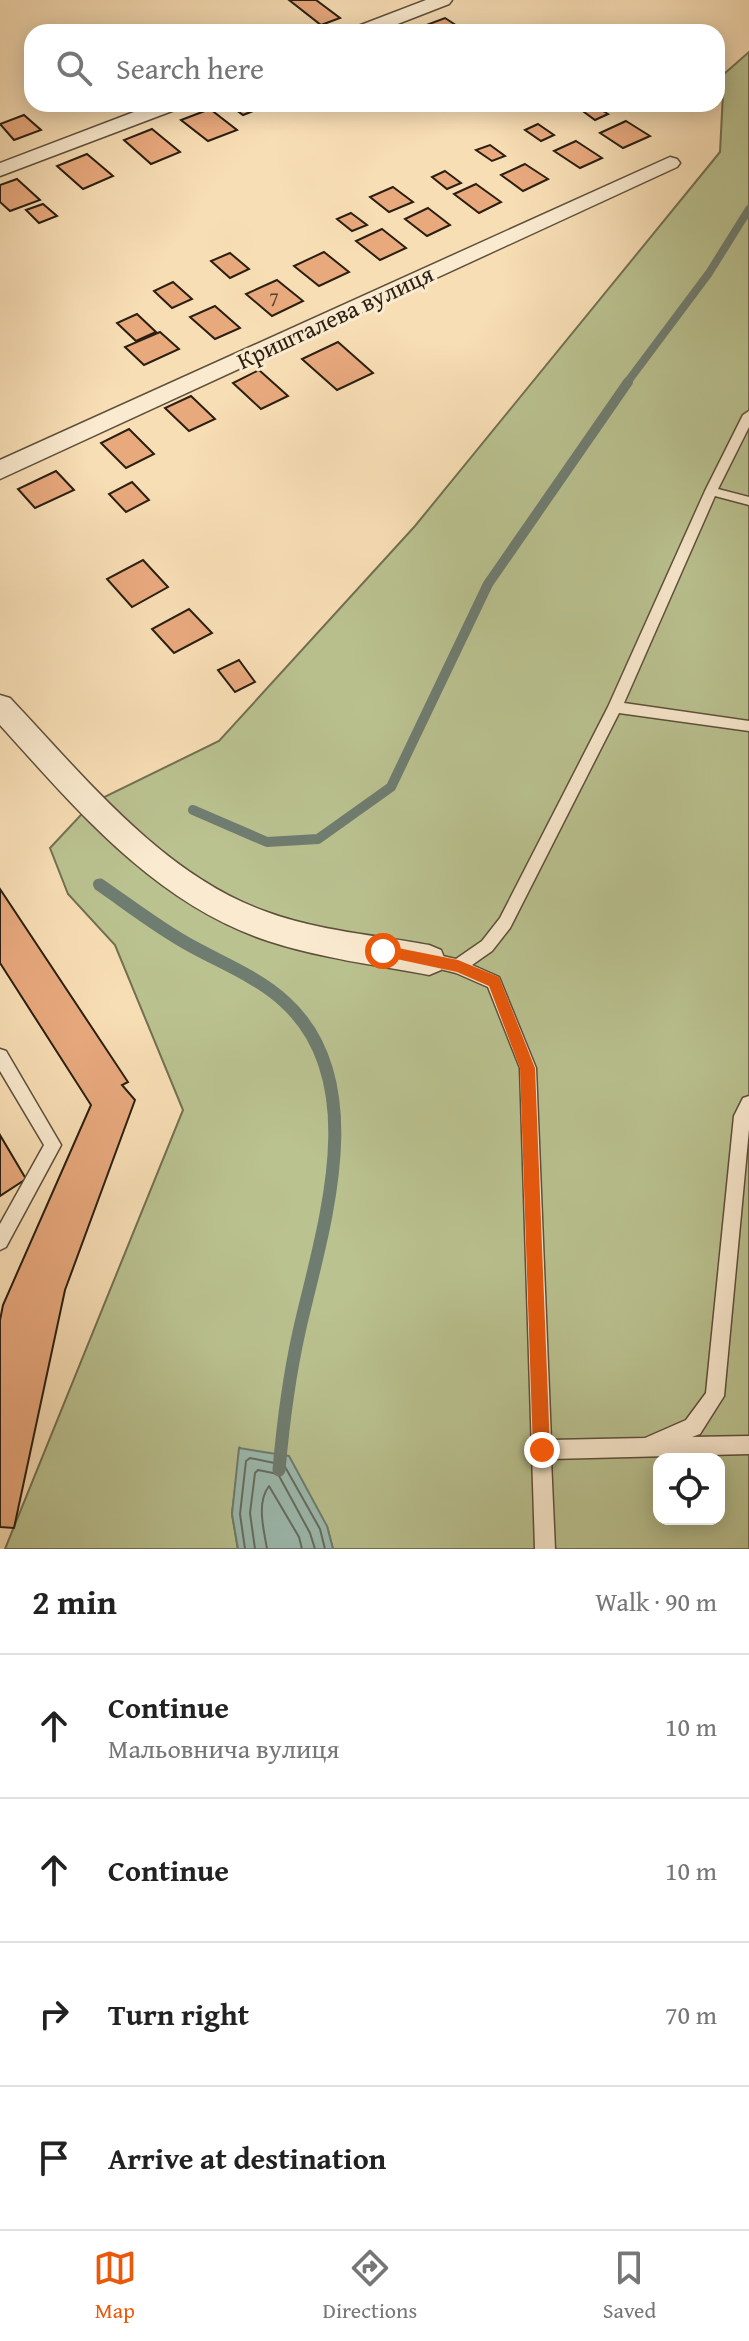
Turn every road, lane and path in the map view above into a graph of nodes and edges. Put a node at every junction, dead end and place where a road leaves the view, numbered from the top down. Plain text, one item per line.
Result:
1 (443, 0) edge
2 (381, 24) edge
3 (152, 112) edge
4 (670, 163) dead end
5 (0, 170) edge
6 (749, 415) edge
7 (0, 470) edge
8 (711, 491) junction
9 (749, 501) edge
10 (0, 706) edge
11 (615, 707) junction
12 (749, 726) edge
13 (444, 963) junction
14 (0, 1056) edge
15 (749, 1104) edge
16 (0, 1241) edge
17 (749, 1445) edge
18 (644, 1448) junction
19 (542, 1450) junction
20 (545, 1549) edge

1 - 2 street
3 - 5 street
4 - 7 street, Кришталева вулиця
6 - 8 lane
8 - 9 lane
8 - 11 lane
10 - 13 street
11 - 12 lane
11 - 13 lane
13 - 19 lane
14 - 16 lane
15 - 18 lane
17 - 18 lane
18 - 19 lane
19 - 20 lane

